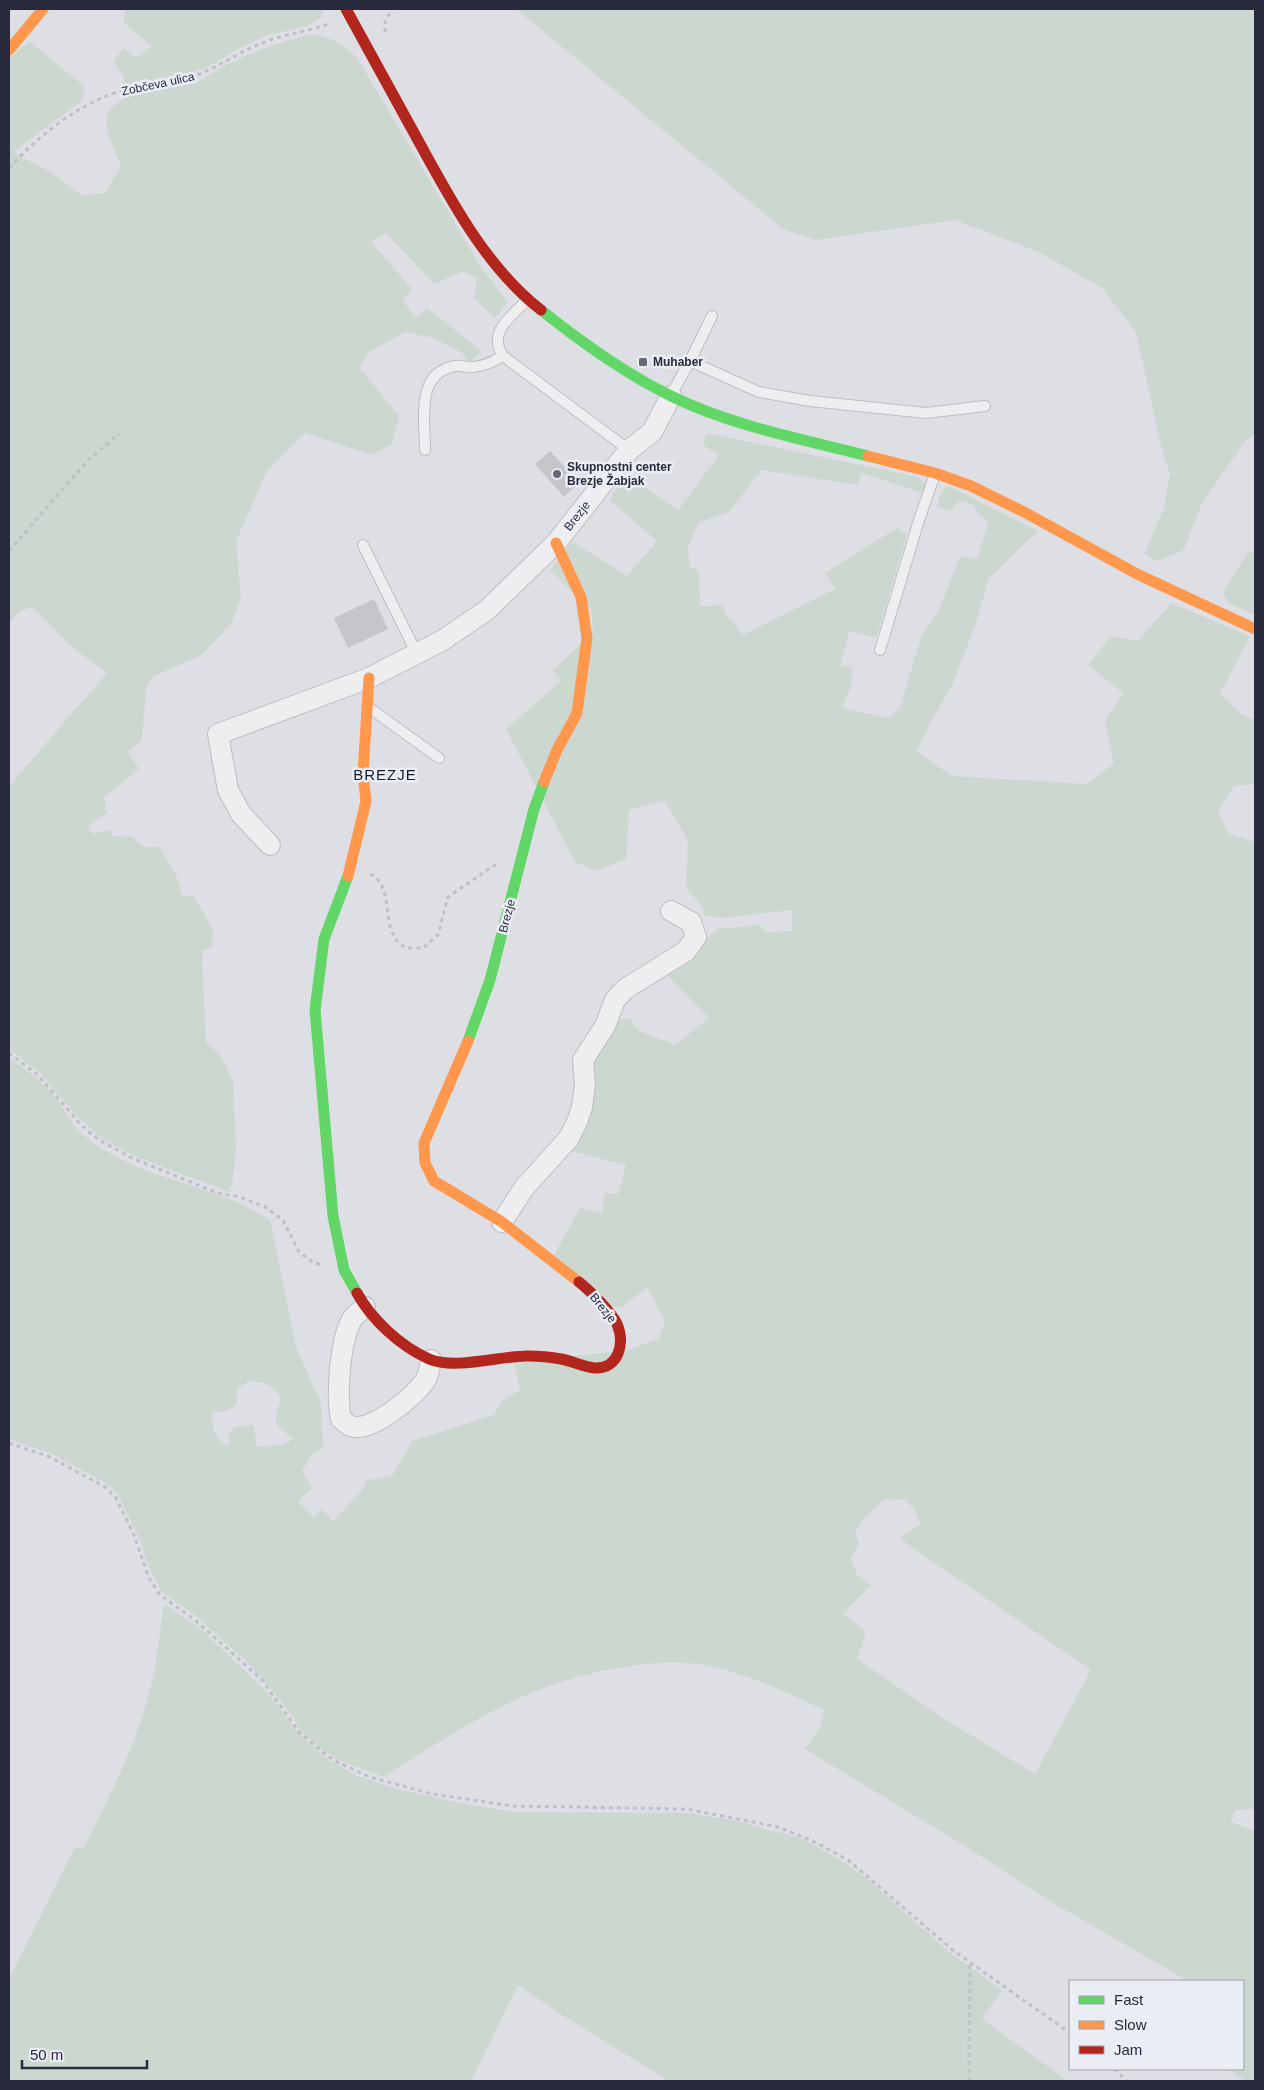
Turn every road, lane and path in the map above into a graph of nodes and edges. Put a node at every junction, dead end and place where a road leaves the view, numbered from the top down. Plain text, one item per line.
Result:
1 (43, 9) edge
2 (392, 9) edge
3 (352, 11) edge
4 (388, 38) dead end
5 (9, 50) edge
6 (9, 168) edge
7 (527, 299) junction
8 (712, 316) dead end
9 (503, 356) junction
10 (690, 361) junction
11 (671, 396) junction
12 (985, 406) dead end
13 (119, 434) dead end
14 (425, 450) dead end
15 (629, 450) junction
16 (935, 473) junction
17 (556, 543) junction
18 (363, 545) dead end
19 (9, 551) edge
20 (1255, 629) edge
21 (880, 650) dead end
22 (417, 654) junction
23 (369, 678) junction
24 (368, 707) junction
25 (439, 758) dead end
26 (270, 845) dead end
27 (525, 848) junction
28 (352, 866) junction
29 (671, 911) dead end
30 (9, 1053) edge
31 (502, 1222) junction
32 (344, 1270) junction
33 (366, 1307) junction
34 (431, 1360) junction
35 (9, 1443) edge
36 (970, 1963) junction
37 (1069, 2032) edge
38 (1115, 2070) edge
39 (969, 2081) edge
40 (1127, 2081) edge

1 - 5 street
2 - 4 path
3 - 6 path, Zobčeva ulica
3 - 7 street
7 - 9 lane
7 - 11 street
8 - 10 lane
9 - 14 lane
9 - 15 lane
10 - 11 lane
10 - 12 lane
11 - 15 street, Brezje
11 - 16 street
13 - 19 path
15 - 17 street, Brezje
16 - 20 street
16 - 21 lane
17 - 22 street, Brezje
17 - 27 street, Brezje
18 - 22 lane
22 - 23 street, Brezje
23 - 24 street, Brezje
23 - 26 street, Brezje
24 - 25 lane
24 - 28 street, Brezje
27 - 28 path
27 - 31 street, Brezje
28 - 32 street, Brezje
29 - 31 street
30 - 32 path
31 - 34 street, Brezje
32 - 33 street, Brezje
33 - 34 street, Brezje
33 - 34 street
35 - 36 path
36 - 37 path
36 - 39 path
38 - 40 path

